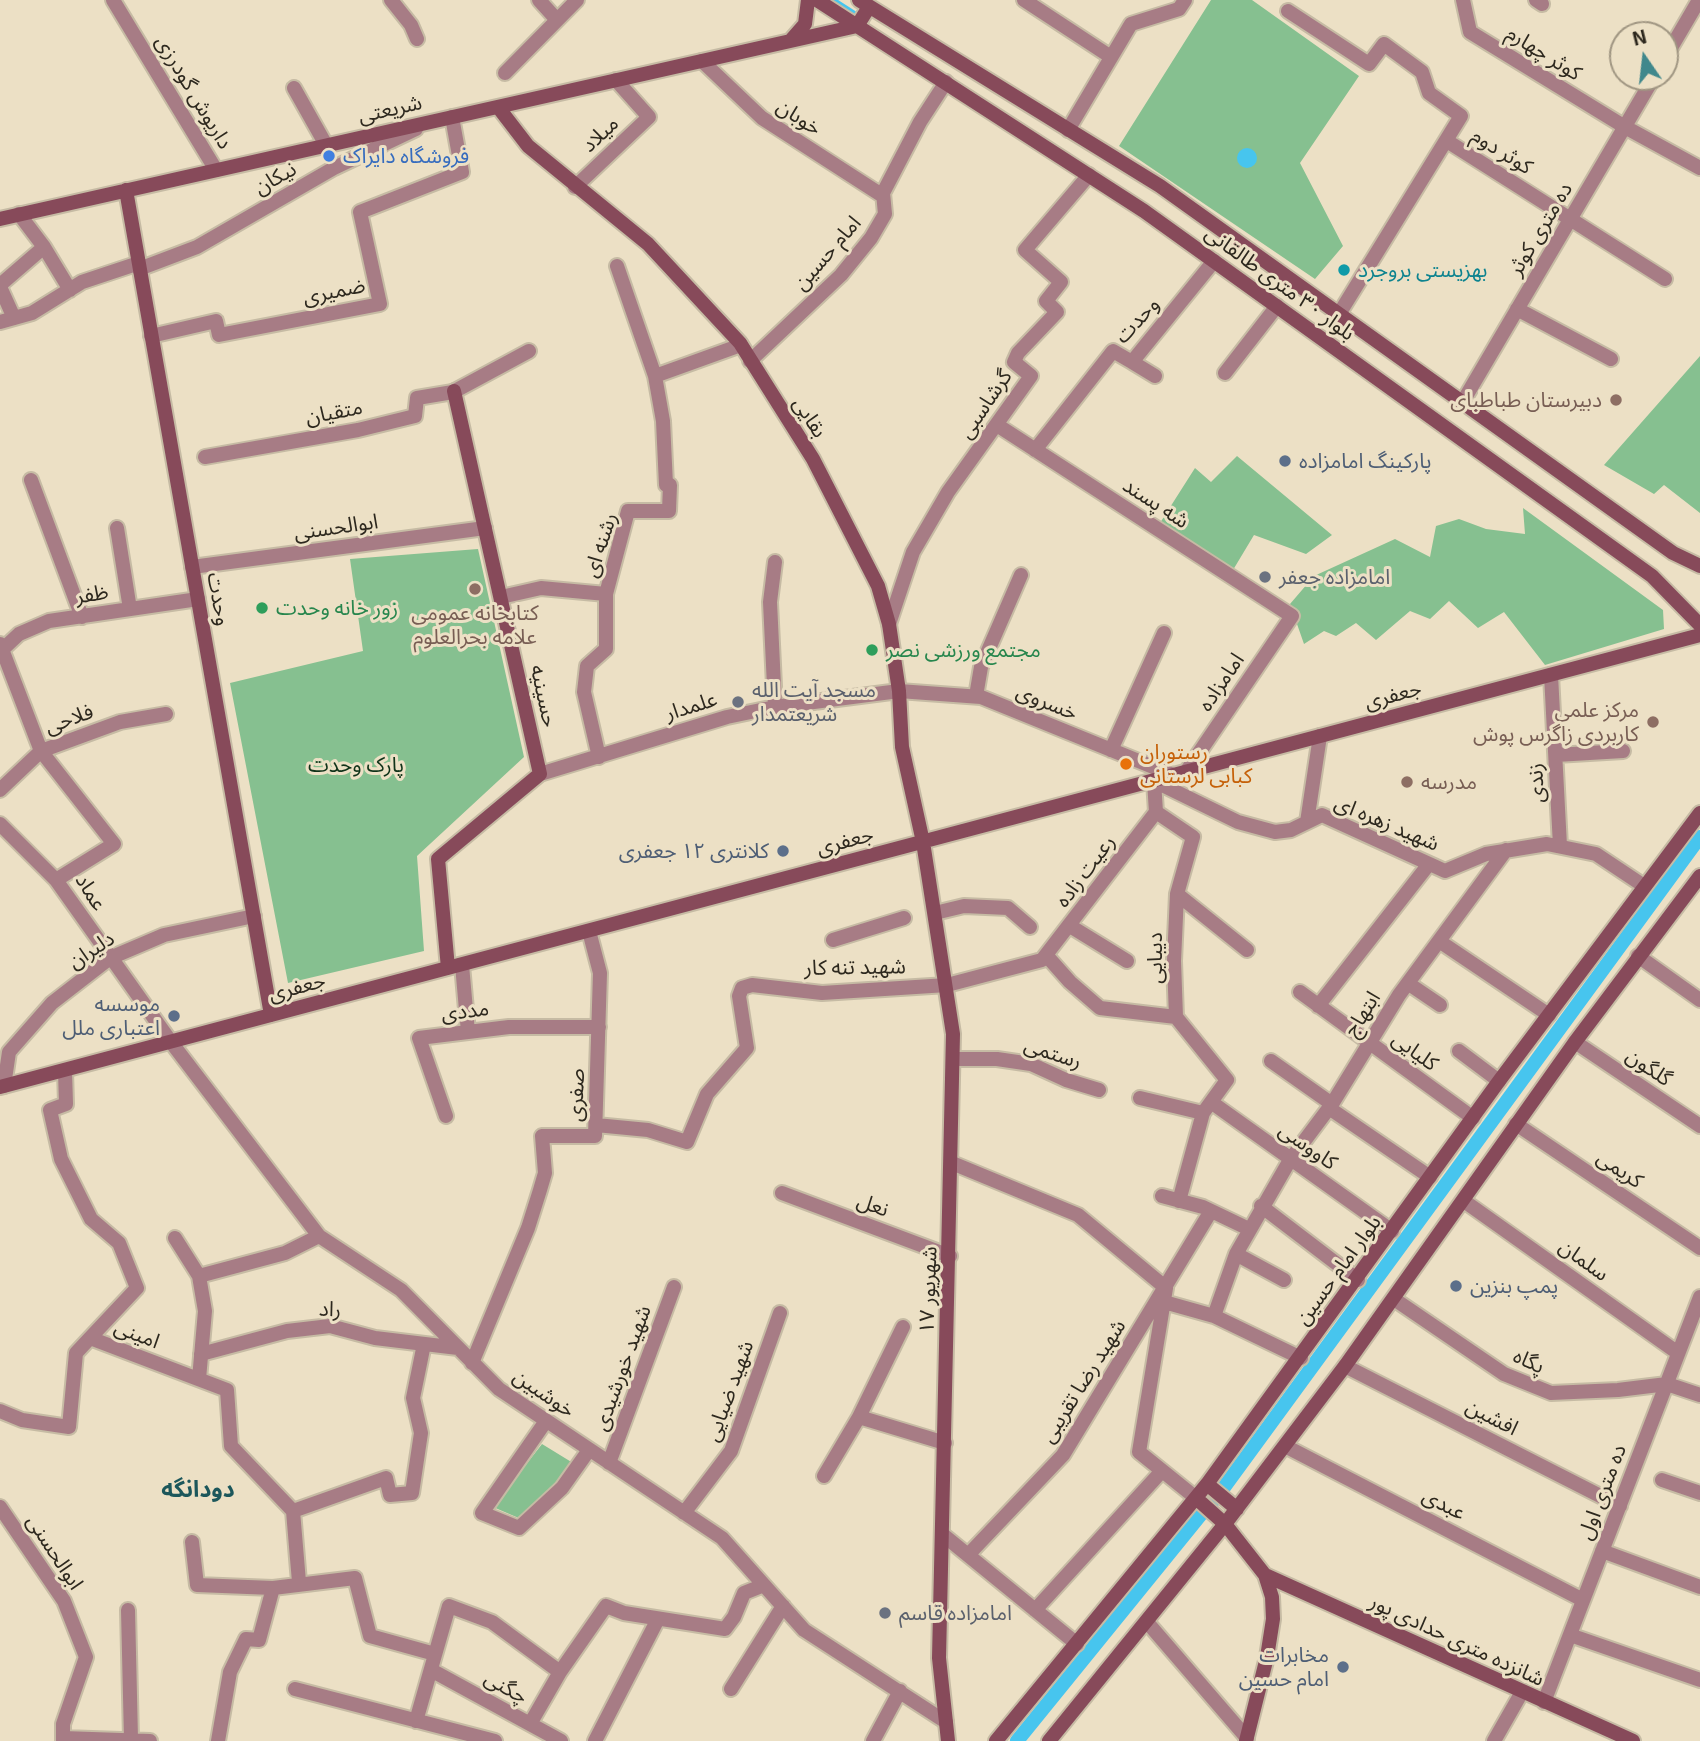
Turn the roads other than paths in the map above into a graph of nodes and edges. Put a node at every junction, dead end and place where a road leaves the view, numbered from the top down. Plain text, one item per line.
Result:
1 (113, 0) edge
2 (391, 0) edge
3 (539, 0) edge
4 (577, 0) edge
5 (808, 0) edge
6 (817, 0) edge
7 (1024, 0) edge
8 (1185, 0) edge
9 (1463, 0) edge
10 (1699, 0) edge
11 (864, 3) edge
12 (1288, 11) dead end
13 (557, 20) junction
14 (857, 26) junction
15 (1679, 34) edge
16 (417, 39) dead end
17 (790, 41) junction
18 (1111, 57) junction
19 (702, 61) junction
20 (505, 73) dead end
21 (616, 80) junction
22 (946, 82) junction
23 (294, 88) dead end
24 (1646, 91) edge
25 (498, 107) junction
26 (452, 117) junction
27 (432, 121) junction
28 (1625, 127) junction
29 (1068, 130) junction
30 (1447, 141) junction
31 (326, 145) junction
32 (1700, 168) edge
33 (216, 170) junction
34 (1089, 175) junction
35 (575, 187) junction
36 (126, 190) junction
37 (883, 196) junction
38 (19, 214) junction
39 (0, 219) edge
40 (1570, 219) junction
41 (44, 247) junction
42 (1214, 261) junction
43 (618, 265) dead end
44 (139, 266) junction
45 (1665, 279) dead end
46 (0, 286) edge
47 (70, 290) junction
48 (1277, 306) junction
49 (1517, 309) junction
50 (1339, 314) junction
51 (7, 320) edge
52 (151, 336) junction
53 (741, 345) junction
54 (529, 351) dead end
55 (1611, 359) dead end
56 (750, 361) junction
57 (1132, 362) junction
58 (1225, 373) dead end
59 (655, 376) junction
60 (1155, 376) dead end
61 (454, 391) junction
62 (1462, 403) junction
63 (997, 425) junction
64 (1035, 450) junction
65 (205, 457) dead end
66 (31, 480) dead end
67 (485, 527) junction
68 (117, 528) dead end
69 (775, 562) dead end
70 (1700, 566) edge
71 (192, 567) junction
72 (1021, 575) dead end
73 (606, 594) junction
74 (501, 597) junction
75 (198, 599) junction
76 (130, 609) junction
77 (1292, 616) joint
78 (82, 617) junction
79 (888, 624) junction
80 (1700, 625) edge
81 (1164, 633) dead end
82 (1700, 635) edge
83 (1, 647) edge
84 (1551, 675) junction
85 (899, 691) junction
86 (976, 696) junction
87 (775, 707) junction
88 (166, 714) dead end
89 (1320, 736) junction
90 (1111, 750) junction
91 (41, 751) junction
92 (1623, 751) dead end
93 (1556, 755) junction
94 (598, 757) junction
95 (540, 774) junction
96 (1179, 774) junction
97 (1154, 780) junction
98 (0, 790) edge
99 (1156, 813) junction
100 (1700, 813) edge
101 (1307, 822) junction
102 (0, 824) edge
103 (923, 842) junction
104 (1560, 846) junction
105 (1506, 850) junction
106 (1429, 864) junction
107 (1700, 876) edge
108 (56, 880) junction
109 (1644, 886) junction
110 (1177, 894) junction
111 (935, 913) junction
112 (254, 916) junction
113 (904, 918) dead end
114 (1070, 926) junction
115 (1030, 927) dead end
116 (590, 930) junction
117 (832, 940) dead end
118 (1439, 941) junction
119 (1247, 950) dead end
120 (1046, 955) junction
121 (1638, 956) junction
122 (110, 958) junction
123 (1126, 961) dead end
124 (455, 966) junction
125 (1409, 984) junction
126 (947, 985) junction
127 (1300, 992) dead end
128 (1700, 1000) edge
129 (1440, 1005) dead end
130 (1318, 1006) junction
131 (271, 1015) junction
132 (1549, 1015) junction
133 (1176, 1017) junction
134 (598, 1027) junction
135 (468, 1032) junction
136 (171, 1042) junction
137 (1575, 1042) junction
138 (1369, 1043) junction
139 (1459, 1051) dead end
140 (953, 1059) junction
141 (1272, 1061) dead end
142 (65, 1071) junction
143 (1499, 1081) junction
144 (2, 1087) edge
145 (1099, 1090) dead end
146 (1140, 1098) dead end
147 (1330, 1106) junction
148 (1207, 1107) junction
149 (446, 1116) dead end
150 (1473, 1118) junction
151 (1516, 1124) junction
152 (596, 1125) junction
153 (1700, 1126) edge
154 (1290, 1160) junction
155 (952, 1163) junction
156 (1430, 1177) junction
157 (782, 1193) dead end
158 (1162, 1196) dead end
159 (1179, 1200) junction
160 (1464, 1201) junction
161 (1262, 1206) junction
162 (1211, 1211) junction
163 (1249, 1229) junction
164 (1392, 1231) junction
165 (318, 1236) junction
166 (174, 1238) dead end
167 (1700, 1248) edge
168 (1236, 1254) junction
169 (950, 1256) junction
170 (199, 1276) junction
171 (1284, 1280) dead end
172 (1358, 1280) junction
173 (674, 1287) dead end
174 (1165, 1295) junction
175 (1700, 1297) edge
176 (1394, 1299) junction
177 (780, 1313) dead end
178 (1214, 1316) junction
179 (903, 1327) dead end
180 (90, 1338) junction
181 (424, 1344) junction
182 (458, 1348) junction
183 (1678, 1353) junction
184 (201, 1354) junction
185 (1301, 1357) junction
186 (472, 1363) junction
187 (1345, 1366) junction
188 (199, 1379) junction
189 (1667, 1384) junction
190 (1700, 1395) edge
191 (0, 1411) edge
192 (859, 1417) junction
193 (546, 1421) junction
194 (945, 1443) junction
195 (1284, 1446) junction
196 (589, 1450) junction
197 (609, 1463) junction
198 (1161, 1472) junction
199 (824, 1476) dead end
200 (1662, 1480) dead end
201 (1207, 1484) junction
202 (1700, 1493) edge
203 (1196, 1498) junction
204 (1620, 1506) junction
205 (0, 1507) edge
206 (1237, 1509) junction
207 (293, 1511) junction
208 (684, 1513) junction
209 (1226, 1524) junction
210 (942, 1534) junction
211 (192, 1542) dead end
212 (1602, 1551) junction
213 (968, 1555) junction
214 (1265, 1575) junction
215 (299, 1583) junction
216 (764, 1585) junction
217 (1700, 1587) edge
218 (273, 1588) junction
219 (1583, 1600) junction
220 (783, 1606) junction
221 (128, 1610) dead end
222 (1035, 1610) junction
223 (658, 1619) junction
224 (1147, 1622) junction
225 (1570, 1635) junction
226 (1077, 1644) junction
227 (435, 1654) junction
228 (431, 1670) junction
229 (560, 1672) junction
230 (1700, 1680) edge
231 (295, 1689) dead end
232 (731, 1689) dead end
233 (900, 1691) junction
234 (1522, 1692) junction
235 (1544, 1702) junction
236 (416, 1721) junction
237 (946, 1722) junction
238 (530, 1724) junction
239 (442, 1734) edge
240 (131, 1739) edge
241 (63, 1740) edge
242 (1247, 1740) edge
243 (150, 1741) edge
244 (218, 1741) edge
245 (495, 1741) edge
246 (561, 1741) edge
247 (595, 1741) edge
248 (873, 1741) edge
249 (948, 1741) edge
250 (996, 1741) edge
251 (1049, 1741) edge
252 (1494, 1741) edge
253 (1633, 1741) edge

1 - 33 street, داریوش گودرزی
2 - 16 street
3 - 13 street
4 - 13 street
5 - 17 street
6 - 14 street, بلوار ۳۰ متری طالقانی
7 - 18 street
8 - 18 street
9 - 28 street, کوثر چهارم
10 - 15 street
11 - 14 street
11 - 29 street, بلوار ۳۰ متری طالقانی
12 - 30 street
13 - 20 street
14 - 17 street, شریعتی
14 - 22 street, بلوار ۳۰ متری طالقانی
17 - 19 street, شریعتی
18 - 29 street
19 - 21 street, شریعتی
19 - 37 street, خوبان
21 - 25 street, شریعتی
21 - 35 street, میلاد
22 - 34 street, بلوار ۳۰ متری طالقانی
22 - 37 street, امام حسین
23 - 31 street
24 - 28 street, ده متری کوثر
25 - 26 street, شریعتی
25 - 35 street, بقایی
26 - 27 street, شریعتی
26 - 52 street, ضمیری
27 - 31 street, شریعتی
27 - 44 street, نیکان
28 - 32 street, کوثر چهارم
28 - 40 street, ده متری کوثر
29 - 50 street, بلوار ۳۰ متری طالقانی
30 - 40 street, کوثر دوم
30 - 50 street
31 - 33 street, شریعتی
33 - 36 street, شریعتی
34 - 42 street, بلوار ۳۰ متری طالقانی
34 - 63 street, گرشاسبی
35 - 53 street, بقایی
36 - 38 street, شریعتی
36 - 44 street, وحدت
37 - 56 street, امام حسین
38 - 39 street, شریعتی
38 - 41 street
40 - 45 street, کوثر دوم
40 - 49 street, ده متری کوثر
41 - 46 street
41 - 47 street
42 - 48 street, بلوار ۳۰ متری طالقانی
42 - 57 street, وحدت
43 - 59 street
44 - 47 street, نیکان
44 - 52 street, وحدت
46 - 51 street
47 - 51 street, نیکان
48 - 58 street
48 - 80 street, بلوار ۳۰ متری طالقانی
49 - 55 street
49 - 62 street, ده متری کوثر
50 - 62 street, بلوار ۳۰ متری طالقانی
52 - 71 street, وحدت
53 - 56 street, بقایی
53 - 59 street
54 - 61 street
56 - 79 street, بقایی
57 - 60 street
57 - 64 street, وحدت
59 - 73 street, رشنه ای
61 - 65 street, متقیان
61 - 67 street, حسینیه
62 - 70 street, بلوار ۳۰ متری طالقانی
63 - 64 street, شه پسند
63 - 79 street, گرشاسبی
64 - 77 street, شه پسند
66 - 78 street
67 - 71 street, ابوالحسنی
67 - 74 street, حسینیه
68 - 76 street
69 - 87 street
71 - 75 street, وحدت
72 - 86 street
73 - 74 street
73 - 94 street, رشنه ای
74 - 95 street, حسینیه
75 - 76 street, ظفر
75 - 112 street, وحدت
76 - 78 street, ظفر
77 - 96 street, امامزاده
78 - 83 street, ظفر
79 - 85 street, بقایی
81 - 90 street
82 - 84 street, جعفری
83 - 91 street
84 - 89 street, جعفری
84 - 93 street, زندی
85 - 86 street, خسروی
85 - 87 street, علمدار
85 - 103 street, بقایی
86 - 90 street, خسروی
87 - 94 street, علمدار
88 - 91 street, فلاحی
89 - 96 street, جعفری
89 - 101 street
90 - 96 street, خسروی
91 - 98 street, فلاحی
91 - 108 street, عماد
92 - 93 street
93 - 104 street, زندی
94 - 95 street, علمدار
95 - 124 street
96 - 97 street, جعفری
97 - 99 street
97 - 101 street, شهید زهره ای
97 - 103 street, جعفری
99 - 110 street, دیبایی
99 - 114 street, رعیت زاده
100 - 109 street, بلوار امام حسین
101 - 106 street, شهید زهره ای
102 - 108 street
103 - 111 street, ۱۷ شهریور
103 - 116 street, جعفری
104 - 105 street, شهید زهره ای
104 - 109 street, شهید زهره ای
105 - 106 street, شهید زهره ای
105 - 118 street, ابتهاج
106 - 130 street
107 - 121 street
108 - 122 street, عماد
109 - 132 street, بلوار امام حسین
110 - 119 street
110 - 133 street, دیبایی
111 - 115 street
111 - 126 street, ۱۷ شهریور
112 - 122 street, دلیران
112 - 131 street, وحدت
113 - 117 street
114 - 120 street, رعیت زاده
114 - 123 street
116 - 124 street, جعفری
116 - 134 street, صفری
118 - 125 street, ابتهاج
118 - 132 street
120 - 126 street, رعیت زاده
120 - 133 street
121 - 128 street
121 - 137 street
122 - 136 street, عماد
122 - 144 street, دلیران
124 - 131 street, جعفری
124 - 135 street
125 - 129 street
125 - 138 street, ابتهاج
126 - 140 street, ۱۷ شهریور
126 - 152 street, شهید تنه کار
127 - 130 street, کلیایی
130 - 138 street, کلیایی
131 - 136 street, جعفری
132 - 143 street, بلوار امام حسین
133 - 148 street
134 - 135 street, مددی
134 - 152 street, صفری
135 - 149 street, مددی
136 - 142 street, جعفری
136 - 165 street, خوشبین
137 - 151 street
137 - 153 street, گلگون
138 - 147 street, ابتهاج
138 - 150 street, کلیایی
139 - 143 street
140 - 145 street, رستمی
140 - 155 street, ۱۷ شهریور
141 - 147 street
142 - 144 street, جعفری
142 - 180 street, امینی
143 - 150 street, بلوار امام حسین
146 - 148 street
147 - 154 street, ابتهاج
147 - 156 street
148 - 154 street, کاووسی
148 - 159 street
150 - 156 street, بلوار امام حسین
151 - 160 street
151 - 167 street, کریمی
152 - 186 street, صفری
154 - 161 street, ابتهاج
154 - 164 street, کاووسی
155 - 169 street, ۱۷ شهریور
155 - 174 street
156 - 164 street, بلوار امام حسین
157 - 169 street, نعل
158 - 159 street
159 - 162 street
160 - 176 street
160 - 183 street, سلمان
161 - 163 street, ابتهاج
161 - 172 street
162 - 163 street
162 - 174 street, شهید رضا تقریبی
163 - 168 street, ابتهاج
164 - 172 street, بلوار امام حسین
165 - 170 street
165 - 182 street, خوشبین
166 - 170 street
168 - 171 street
168 - 178 street, ابتهاج
169 - 194 street, ۱۷ شهریور
170 - 184 street
172 - 185 street, بلوار امام حسین
173 - 197 street, شهید خورشیدی
174 - 178 street
174 - 198 street
174 - 213 street, شهید رضا تقریبی
175 - 183 street, ده متری اول
176 - 187 street
176 - 189 street, پگاه
177 - 208 street, شهید ضیایی
178 - 185 street
179 - 192 street
180 - 188 street, امینی
180 - 191 street
181 - 182 street, راد
181 - 184 street, راد
181 - 207 street
182 - 186 street, خوشبین
183 - 189 street, ده متری اول
184 - 188 street
185 - 201 street, بلوار امام حسین
186 - 193 street, خوشبین
187 - 195 street
187 - 204 street, افشین
188 - 207 street, امینی
189 - 190 street
189 - 204 street, ده متری اول
192 - 194 street
192 - 199 street
193 - 196 street, خوشبین
193 - 196 street
194 - 210 street, ۱۷ شهریور
195 - 206 street
195 - 219 street, عبدی
196 - 197 street, خوشبین
197 - 208 street, خوشبین
198 - 203 street
198 - 222 street
200 - 202 street
201 - 203 street, بلوار امام حسین
201 - 206 street
203 - 209 street
203 - 226 street, بلوار امام حسین
204 - 212 street, ده متری اول
205 - 241 street, ابوالحسنی
206 - 209 street
207 - 215 street
208 - 216 street, خوشبین
209 - 214 street
209 - 224 street
210 - 213 street
210 - 237 street, ۱۷ شهریور
211 - 218 street
212 - 217 street
212 - 219 street, ده متری اول
213 - 222 street
214 - 234 street, شانزده متری حدادی پور
214 - 242 street
215 - 218 street
215 - 227 street
216 - 220 street, خوشبین
216 - 223 street
218 - 244 street
219 - 225 street, ده متری اول
220 - 232 street
220 - 233 street, خوشبین
221 - 240 street
222 - 226 street
223 - 229 street
223 - 247 street
224 - 242 street
224 - 251 street
225 - 230 street
225 - 235 street, ده متری اول
226 - 250 street, بلوار امام حسین
227 - 228 street
227 - 229 street
228 - 236 street
228 - 238 street, چگنی
229 - 238 street
231 - 236 street
233 - 237 street, خوشبین
233 - 248 street
234 - 235 street, شانزده متری حدادی پور
234 - 252 street
235 - 253 street, شانزده متری حدادی پور
236 - 239 street
237 - 249 street, ۱۷ شهریور
238 - 246 street, چگنی
239 - 245 street
240 - 241 street
240 - 243 street

